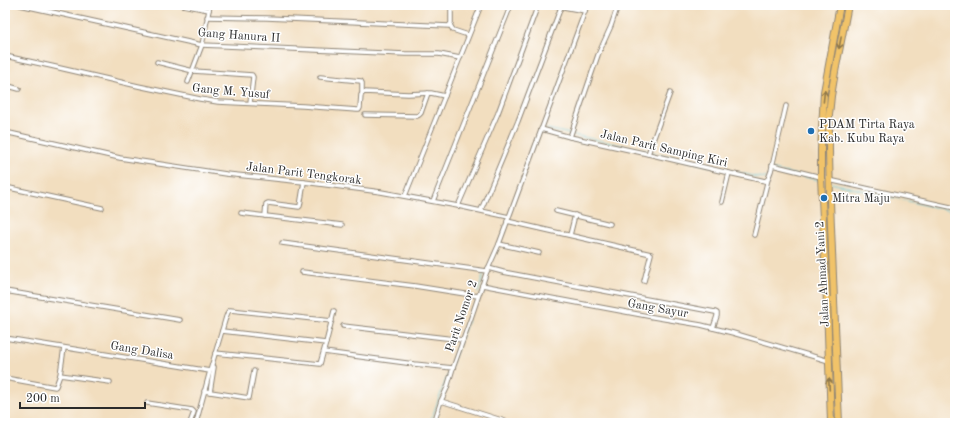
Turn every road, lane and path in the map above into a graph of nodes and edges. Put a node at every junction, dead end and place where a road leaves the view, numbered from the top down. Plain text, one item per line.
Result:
1 (20, 5) edge
2 (183, 5) edge
3 (210, 5) edge
4 (450, 5) edge
5 (481, 5) edge
6 (511, 5) edge
7 (538, 5) edge
8 (555, 5) edge
9 (587, 5) edge
10 (618, 5) edge
11 (840, 5) edge
12 (848, 5) edge
13 (561, 7) junction
14 (209, 10) junction
15 (585, 11) junction
16 (207, 17) junction
17 (450, 25) junction
18 (468, 35) junction
19 (202, 45) junction
20 (5, 56) edge
21 (460, 58) junction
22 (157, 62) dead end
23 (193, 71) junction
24 (320, 77) dead end
25 (188, 82) dead end
26 (5, 85) edge
27 (19, 89) dead end
28 (362, 93) junction
29 (428, 93) junction
30 (670, 93) dead end
31 (445, 96) junction
32 (250, 104) junction
33 (786, 106) dead end
34 (365, 115) dead end
35 (541, 129) junction
36 (5, 132) edge
37 (570, 136) junction
38 (649, 152) junction
39 (772, 168) junction
40 (729, 173) junction
41 (768, 179) junction
42 (821, 179) junction
43 (304, 182) junction
44 (829, 182) junction
45 (5, 187) edge
46 (405, 196) junction
47 (433, 201) junction
48 (722, 202) dead end
49 (458, 206) junction
50 (102, 208) dead end
51 (955, 208) edge
52 (481, 210) junction
53 (556, 211) dead end
54 (241, 213) dead end
55 (575, 215) junction
56 (265, 216) junction
57 (509, 217) junction
58 (507, 222) junction
59 (610, 224) dead end
60 (342, 225) dead end
61 (754, 235) dead end
62 (570, 236) junction
63 (282, 243) dead end
64 (499, 244) junction
65 (539, 253) dead end
66 (487, 270) junction
67 (302, 272) dead end
68 (644, 281) dead end
69 (482, 286) junction
70 (5, 291) edge
71 (478, 296) junction
72 (827, 303) junction
73 (835, 303) junction
74 (334, 311) dead end
75 (180, 320) dead end
76 (332, 321) junction
77 (343, 326) dead end
78 (713, 328) junction
79 (222, 331) junction
80 (5, 338) edge
81 (463, 340) junction
82 (326, 343) junction
83 (64, 348) junction
84 (324, 352) junction
85 (215, 353) junction
86 (829, 361) junction
87 (214, 367) dead end
88 (453, 368) junction
89 (210, 371) junction
90 (254, 371) dead end
91 (60, 375) junction
92 (5, 378) edge
93 (110, 382) dead end
94 (204, 391) junction
95 (210, 392) junction
96 (442, 401) junction
97 (147, 403) dead end
98 (190, 423) edge
99 (196, 423) edge
100 (434, 423) edge
101 (511, 423) edge
102 (831, 423) edge
103 (840, 423) edge

1 - 19 street, Gang Hanura II
2 - 14 street
3 - 14 street
4 - 17 street
5 - 18 street
6 - 47 street
7 - 49 street
8 - 13 street
9 - 15 street
10 - 37 street
42 -> 11 highway, Jalan Ahmad Yani 2
12 -> 44 highway, Jalan Ahmad Yani 2
13 - 15 street
13 - 52 street
14 - 16 street
15 - 35 street
16 - 17 street
16 - 19 street
17 - 18 street
18 - 21 street
19 - 21 street, Gang Hanura II
19 - 23 street
20 - 32 street, Gang M. Yusuf
21 - 31 street
22 - 23 street
23 - 25 street
23 - 32 street
24 - 28 street
26 - 27 street
28 - 29 street
28 - 32 street, Gang M. Yusuf
29 - 31 street
29 - 34 street
30 - 38 street
31 - 46 street
33 - 39 street
35 - 37 street, Jalan Parit Samping Kiri
35 - 57 street
36 - 43 street, Jalan Parit Tengkorak
37 - 38 street, Jalan Parit Samping Kiri
38 - 40 street, Jalan Parit Samping Kiri
39 - 41 street
39 - 42 street
40 - 41 street, Jalan Parit Samping Kiri
40 - 48 street
41 - 61 street
42 - 72 highway, Jalan Ahmad Yani 2
43 - 46 street, Jalan Parit Tengkorak
43 - 56 street
44 - 51 street
44 - 73 highway, Jalan Ahmad Yani 2
45 - 50 street
46 - 47 street, Jalan Parit Tengkorak
47 - 49 street, Jalan Parit Tengkorak
49 - 52 street, Jalan Parit Tengkorak
52 - 57 street, Jalan Parit Tengkorak
53 - 55 street
54 - 56 street
55 - 59 street
55 - 62 street
56 - 60 street
57 - 58 street, Parit Nomor 2
58 - 62 street
58 - 64 street, Parit Nomor 2
62 - 68 street
63 - 66 street
64 - 65 street
64 - 66 street, Parit Nomor 2
66 - 69 street, Parit Nomor 2
66 - 78 street
67 - 71 street
69 - 71 street, Parit Nomor 2
69 - 78 street, Gang Sayur
70 - 75 street
71 - 81 street, Parit Nomor 2
72 - 73 highway
72 - 86 highway, Jalan Ahmad Yani 2
73 - 103 highway, Jalan Ahmad Yani 2
74 - 76 street
76 - 79 street
76 - 82 street
77 - 81 street
78 - 86 street, Gang Sayur
79 - 82 street
79 - 85 street
80 - 83 street, Gang Dalisa
81 - 88 street, Parit Nomor 2
82 - 84 street
83 - 89 street, Gang Dalisa
83 - 91 street
84 - 85 street
84 - 88 street
85 - 89 street
102 -> 86 highway, Jalan Ahmad Yani 2
87 - 95 street
88 - 96 street, Parit Nomor 2
89 - 94 street
90 - 95 street
91 - 92 street
91 - 93 street
94 - 95 street
94 - 99 street
96 - 100 street, Parit Nomor 2
96 - 101 street
97 - 98 street

